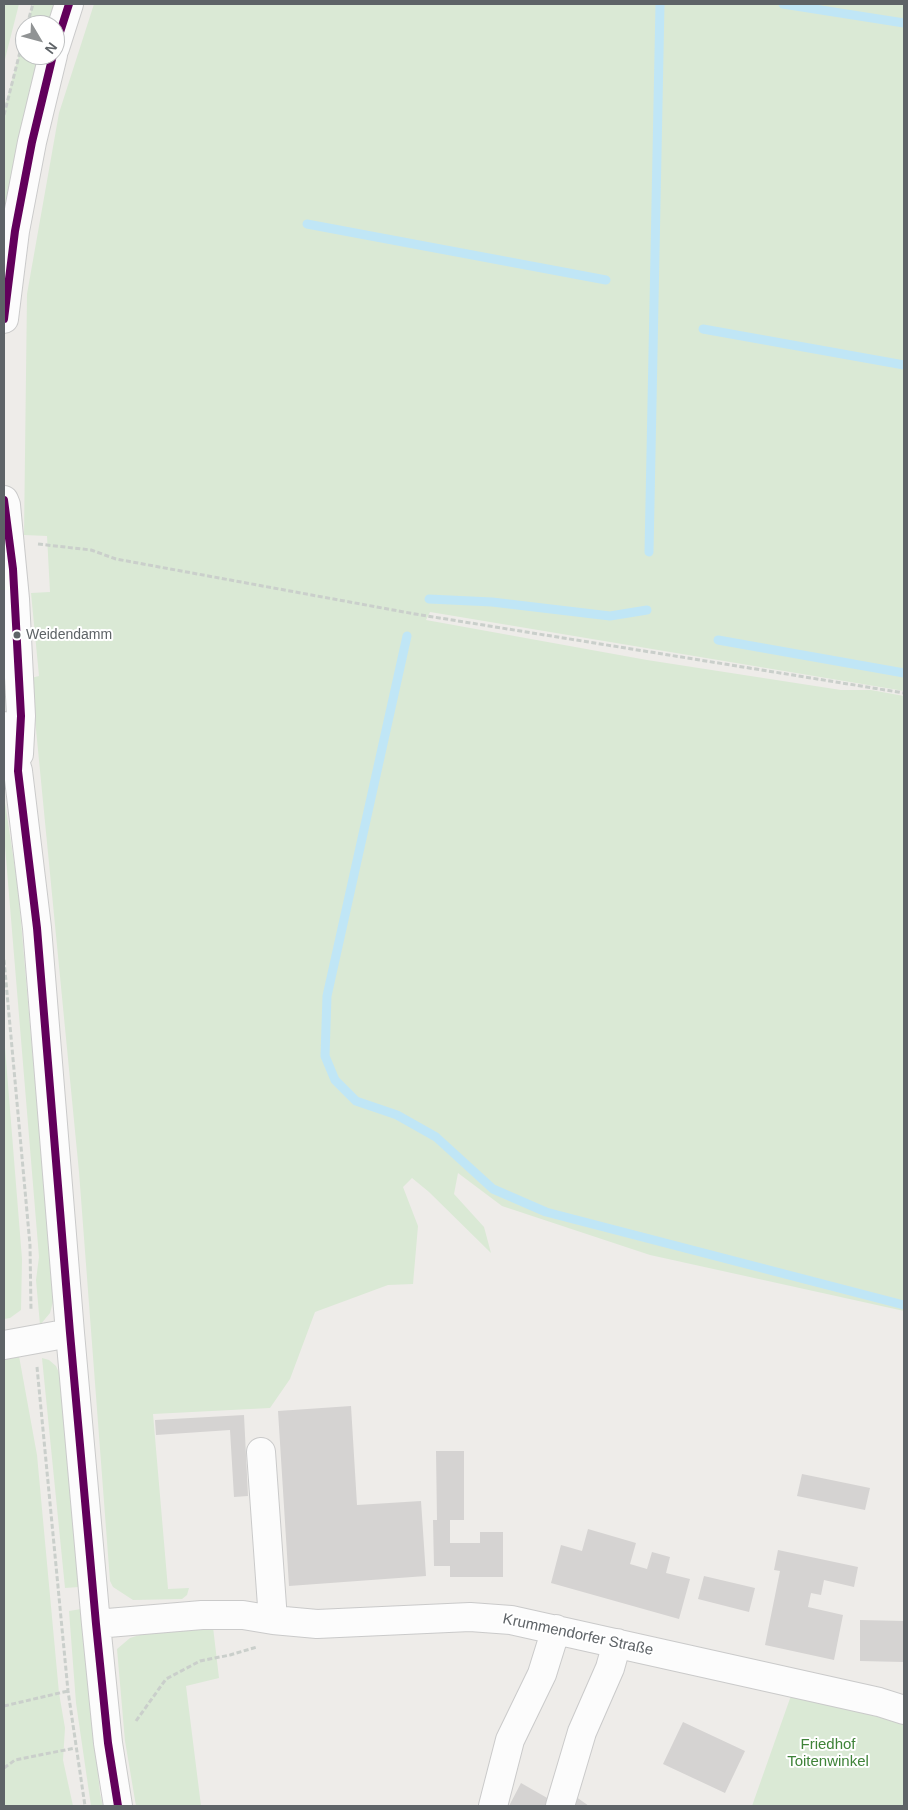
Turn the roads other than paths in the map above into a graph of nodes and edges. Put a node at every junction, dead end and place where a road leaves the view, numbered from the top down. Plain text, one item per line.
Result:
1 (51, 65) edge
2 (4, 319) edge
3 (4, 503) edge
4 (4, 726) edge
5 (18, 771) junction
6 (70, 1333) junction
7 (4, 1345) edge
8 (261, 1452) dead end
9 (273, 1620) junction
10 (96, 1624) junction
11 (556, 1629) junction
12 (616, 1643) junction
13 (904, 1710) edge
14 (118, 1806) edge
15 (492, 1806) edge
16 (560, 1806) edge

1 - 2 street
3 - 5 street
4 - 5 street
5 - 6 street
6 - 7 street
6 - 10 street
8 - 9 street
9 - 10 street, Krummendorfer Straße
9 - 11 street, Krummendorfer Straße
10 - 14 street
11 - 12 street, Krummendorfer Straße
11 - 15 street
12 - 13 street, Krummendorfer Straße
12 - 16 street

